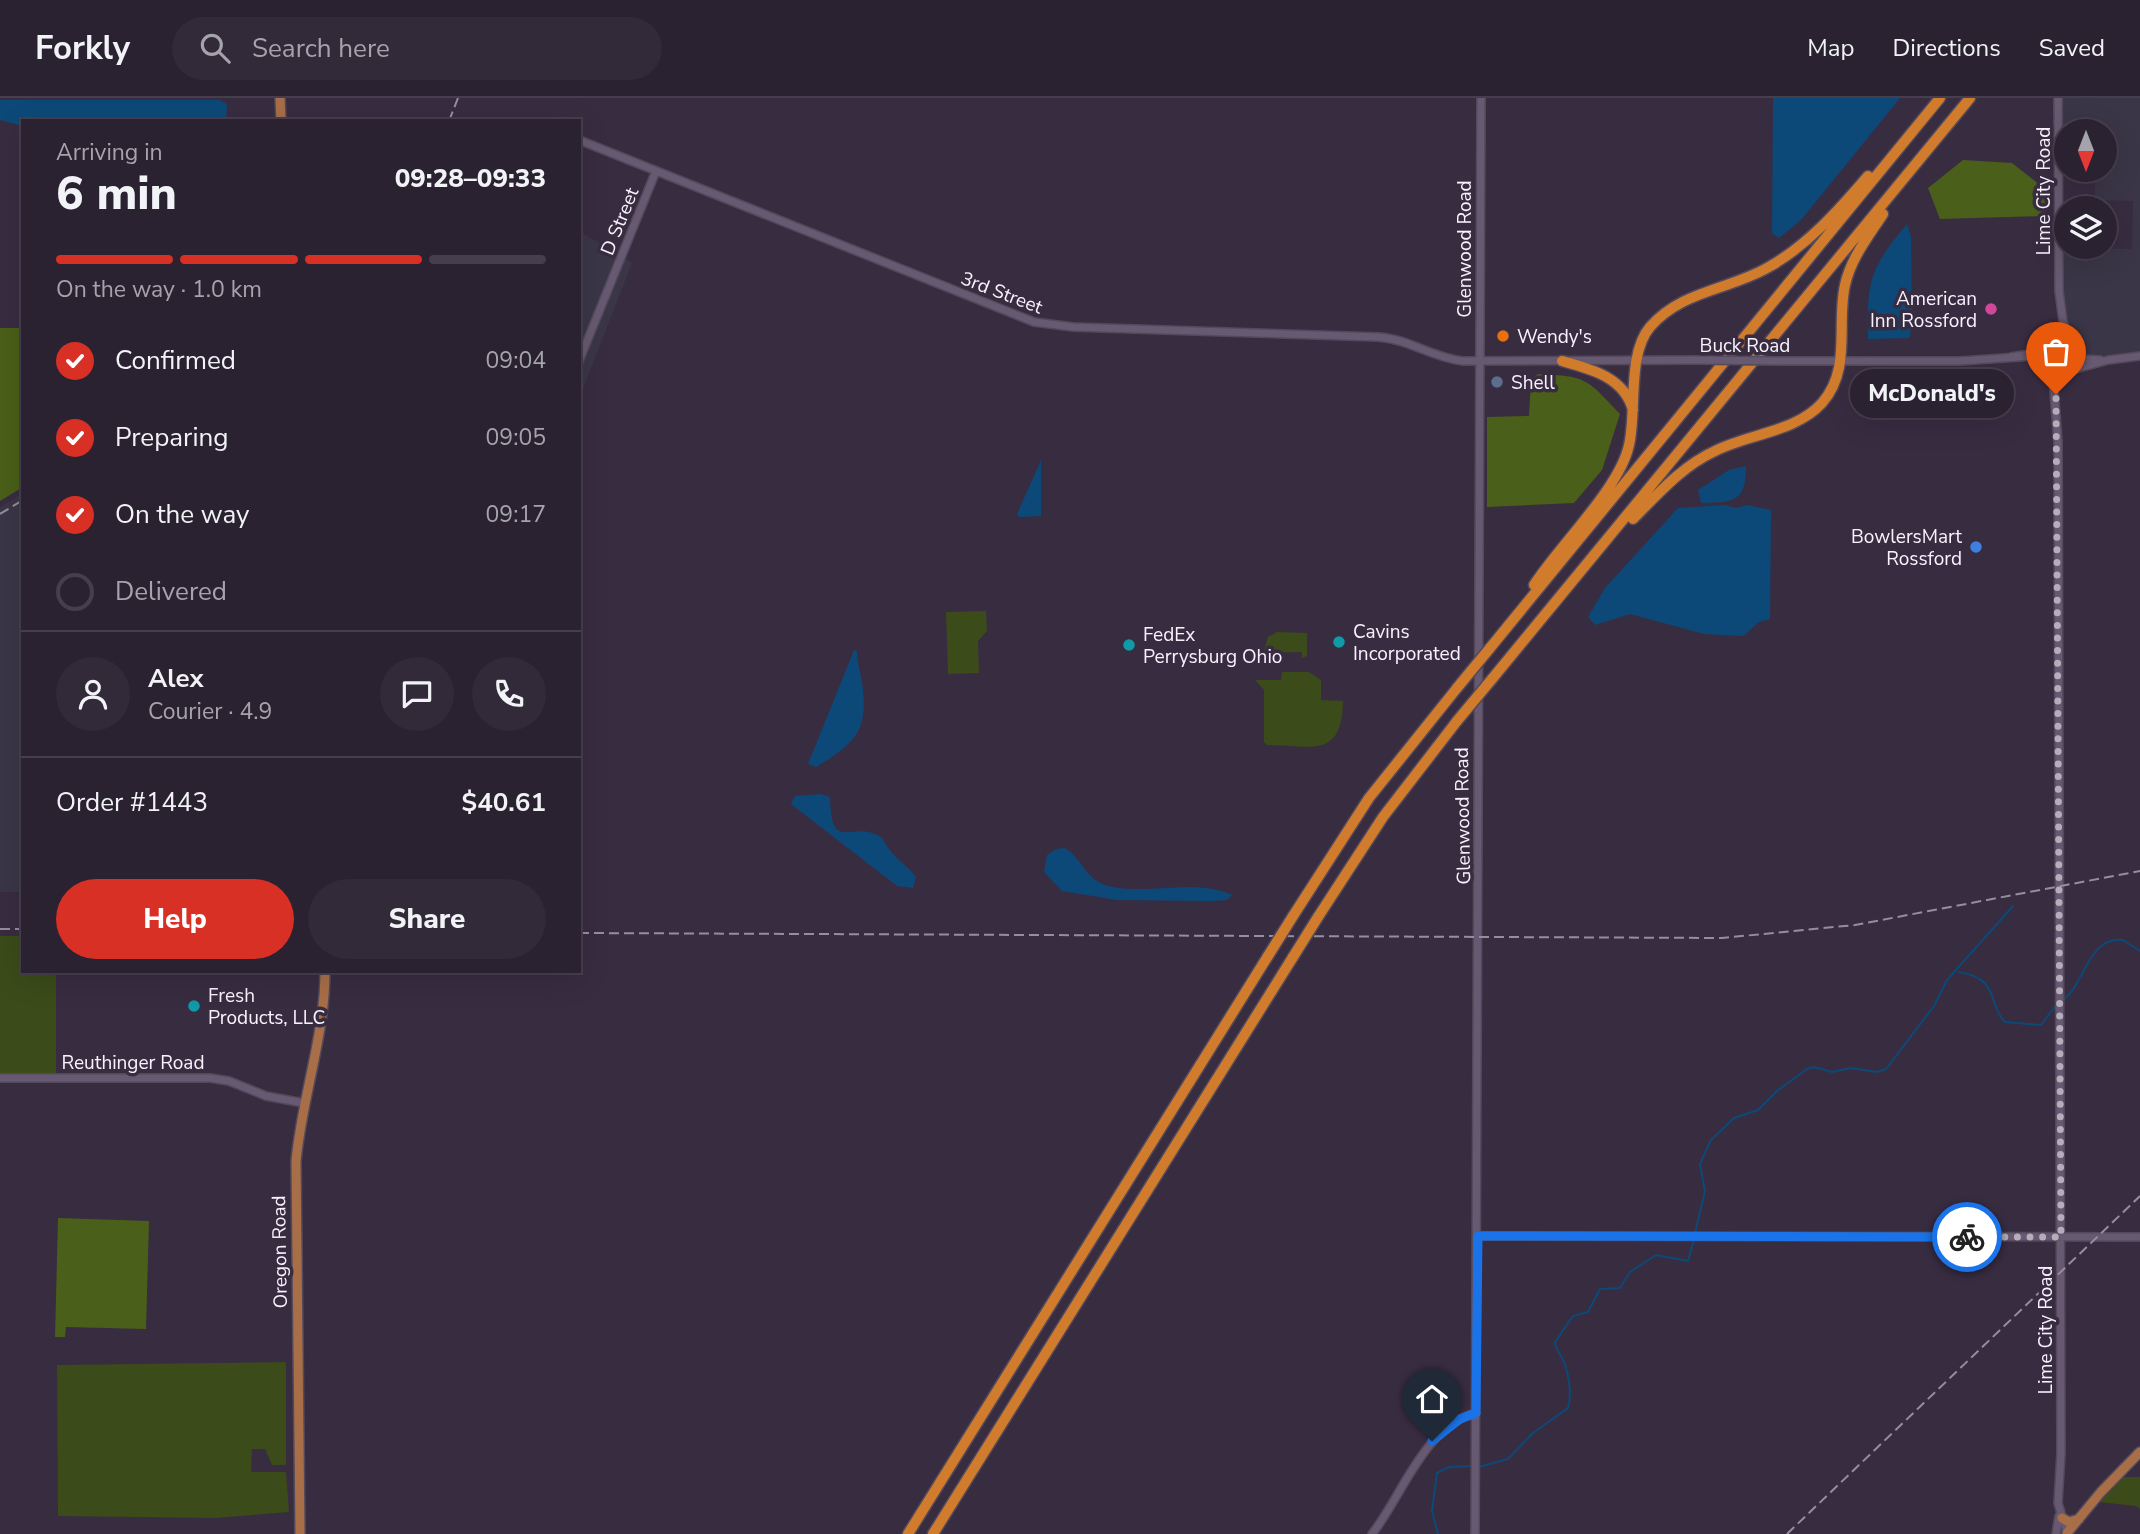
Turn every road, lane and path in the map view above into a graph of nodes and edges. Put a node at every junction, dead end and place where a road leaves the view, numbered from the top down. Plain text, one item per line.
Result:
1 (280, 98) edge
2 (1481, 98) edge
3 (1934, 98) edge
4 (1940, 98) edge
5 (1970, 98) edge
6 (2058, 98) edge
7 (281, 119) edge
8 (581, 141) edge
9 (656, 171) junction
10 (1907, 178) junction
11 (2064, 325) junction
12 (2057, 349) junction
13 (2074, 352) junction
14 (581, 356) edge
15 (2140, 356) edge
16 (2010, 357) junction
17 (1637, 360) junction
18 (2108, 360) junction
19 (1479, 361) junction
20 (1562, 361) junction
21 (1842, 361) junction
22 (2052, 364) junction
23 (2069, 371) junction
24 (2056, 392) junction
25 (1634, 417) junction
26 (1604, 546) junction
27 (1510, 623) junction
28 (325, 973) edge
29 (0, 1079) edge
30 (304, 1103) junction
31 (1478, 1236) junction
32 (2061, 1237) junction
33 (2140, 1237) edge
34 (1476, 1413) junction
35 (2140, 1452) edge
36 (2092, 1502) junction
37 (2061, 1515) junction
38 (2079, 1519) junction
39 (300, 1534) edge
40 (908, 1534) edge
41 (933, 1534) edge
42 (1372, 1534) edge
43 (1475, 1534) edge
44 (2057, 1534) edge
45 (2068, 1534) edge
46 (2077, 1534) edge

1 - 7 main road
2 - 19 street, Glenwood Road
3 - 17 highway
4 - 27 highway
5 - 10 highway
6 - 11 street, Lime City Road
8 - 9 street, 3rd Street
9 - 14 street, D Street
9 - 19 street, 3rd Street
10 - 21 highway
10 - 26 highway
11 - 12 street, Lime City Road
11 - 13 street, Lime City Road
12 - 13 street
12 - 16 street, Buck Road
12 - 22 street
13 - 18 street
13 - 23 street
15 - 18 street
16 - 21 street, Buck Road
16 - 22 street, Buck Road
17 - 20 street, Buck Road
17 - 21 street, Buck Road, bridge
17 - 25 highway
18 - 23 street
19 - 20 street, Buck Road
19 - 31 street, Glenwood Road
20 - 25 highway
21 - 26 highway
22 - 23 street
22 - 24 street, Lime City Road
23 - 24 street, Lime City Road
24 - 32 street, Lime City Road
25 - 27 highway
26 - 41 highway, bridge
27 - 40 highway, bridge
28 - 30 main road, Oregon Road
29 - 30 street, Reuthinger Road
30 - 39 main road, Oregon Road
31 - 32 street
31 - 34 street, Glenwood Road
32 - 33 street
32 - 37 street, Lime City Road
34 - 42 street
34 - 43 street, Glenwood Road
35 - 36 main road
36 - 38 main road
36 - 46 main road
37 - 38 main road
37 - 44 street, Lime City Road
37 - 45 street, Lime City Road
38 - 45 main road
44 - 45 main road

